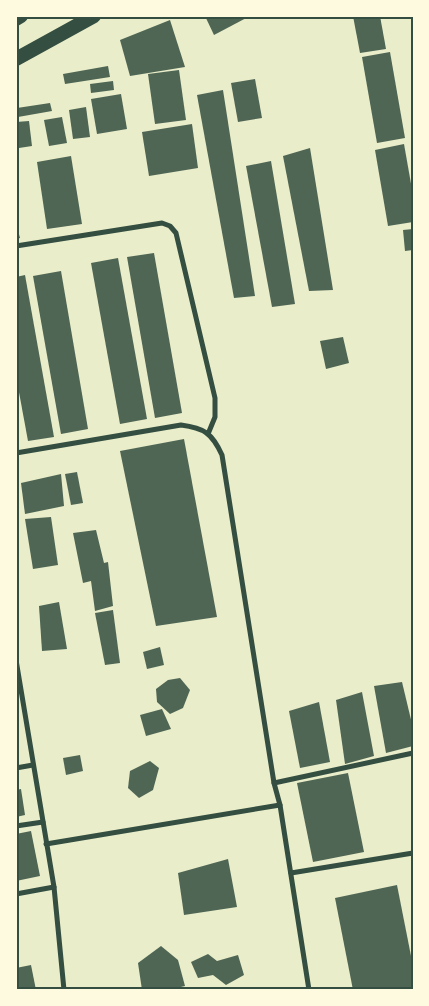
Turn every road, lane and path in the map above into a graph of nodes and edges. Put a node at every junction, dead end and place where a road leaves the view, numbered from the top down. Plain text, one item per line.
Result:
1 (21, 16) edge
2 (94, 16) edge
3 (16, 19) edge
4 (16, 59) edge
5 (16, 246) edge
6 (208, 434) junction
7 (16, 453) edge
8 (16, 660) edge
9 (413, 753) edge
10 (34, 765) junction
11 (16, 768) edge
12 (274, 783) junction
13 (280, 805) junction
14 (43, 822) junction
15 (16, 826) edge
16 (46, 844) junction
17 (413, 852) edge
18 (291, 873) junction
19 (54, 887) junction
20 (16, 894) edge
21 (64, 990) edge
22 (309, 990) edge

1 - 3 highway
2 - 4 highway
5 - 6 street
6 - 7 street
6 - 12 street
8 - 10 street
9 - 12 street
10 - 11 street
10 - 14 street
12 - 13 street
13 - 16 street
13 - 18 street
14 - 15 street
14 - 16 street
16 - 19 street
17 - 18 street
18 - 22 street
19 - 20 street
19 - 21 street

